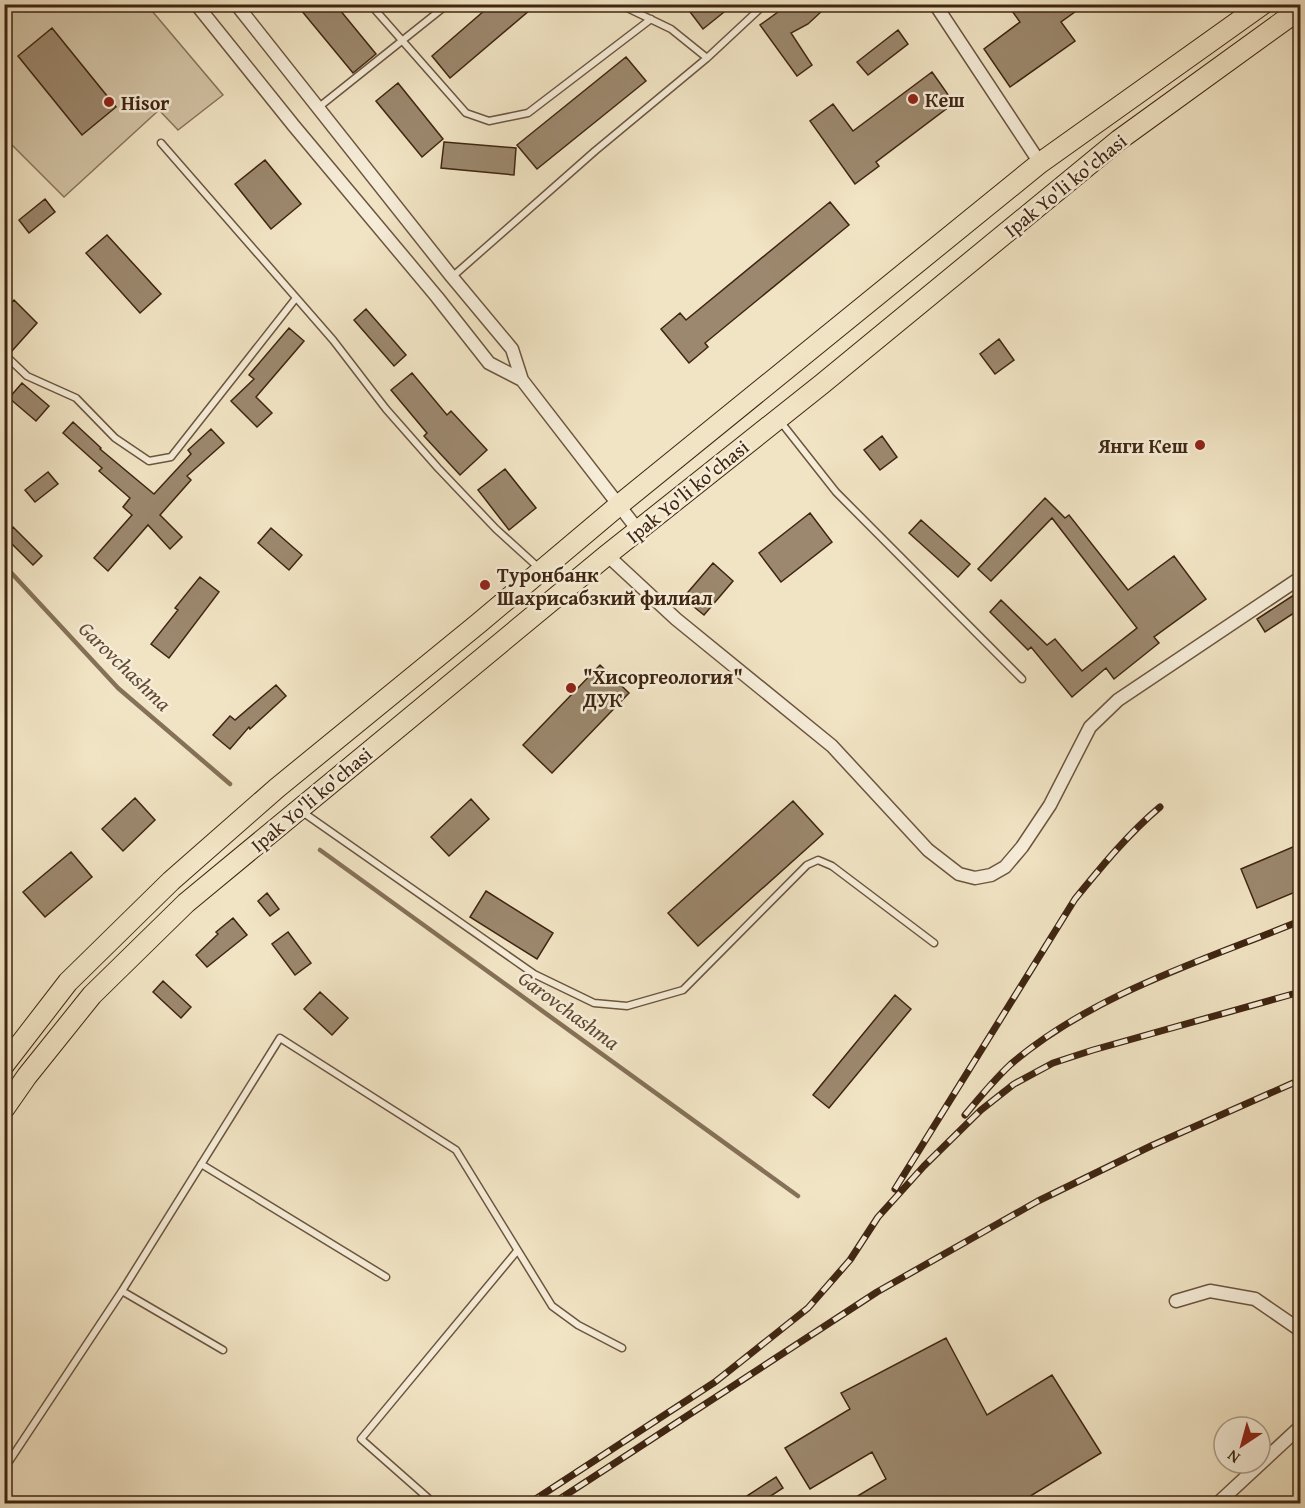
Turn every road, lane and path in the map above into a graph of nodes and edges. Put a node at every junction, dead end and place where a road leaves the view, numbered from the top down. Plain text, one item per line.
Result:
1 (196, 4) edge
2 (236, 4) edge
3 (370, 4) edge
4 (448, 4) edge
5 (619, 4) edge
6 (765, 4) edge
7 (935, 4) edge
8 (1263, 4) edge
9 (1300, 9) edge
10 (651, 19) junction
11 (402, 42) junction
12 (707, 58) junction
13 (319, 107) junction
14 (161, 143) dead end
15 (1040, 163) junction
16 (452, 277) junction
17 (296, 298) junction
18 (4, 354) edge
19 (522, 380) junction
20 (778, 419) junction
21 (619, 505) junction
22 (638, 530) junction
23 (607, 555) junction
24 (541, 571) junction
25 (1300, 578) edge
26 (1022, 679) dead end
27 (298, 809) junction
28 (934, 943) dead end
29 (4, 1065) edge
30 (4, 1109) edge
31 (201, 1164) junction
32 (517, 1251) junction
33 (386, 1277) dead end
34 (122, 1291) junction
35 (1176, 1302) dead end
36 (1300, 1330) edge
37 (622, 1348) dead end
38 (224, 1350) dead end
39 (1300, 1427) edge
40 (4, 1469) edge
41 (428, 1497) dead end
42 (1217, 1503) edge

1 - 19 street
2 - 13 street
3 - 11 lane
4 - 11 lane
5 - 10 lane
6 - 12 lane
7 - 15 street
8 - 15 main road, Ipak Yo'li ko'chasi
9 - 20 main road, Ipak Yo'li ko'chasi
10 - 11 lane
10 - 12 lane
11 - 13 lane
12 - 16 lane
13 - 16 street
14 - 17 lane
15 - 21 main road, Ipak Yo'li ko'chasi
16 - 19 street
17 - 18 lane
17 - 24 lane
19 - 21 street
20 - 22 main road, Ipak Yo'li ko'chasi
20 - 26 lane
21 - 22 street
21 - 24 main road, Ipak Yo'li ko'chasi
22 - 23 main road, Ipak Yo'li ko'chasi
23 - 25 street
23 - 27 main road, Ipak Yo'li ko'chasi
24 - 29 main road, Ipak Yo'li ko'chasi
27 - 28 lane
27 - 30 main road, Ipak Yo'li ko'chasi
31 - 32 lane
31 - 33 lane
31 - 34 lane
32 - 37 lane
32 - 41 lane
34 - 38 lane
34 - 40 lane
35 - 36 street
39 - 42 street

